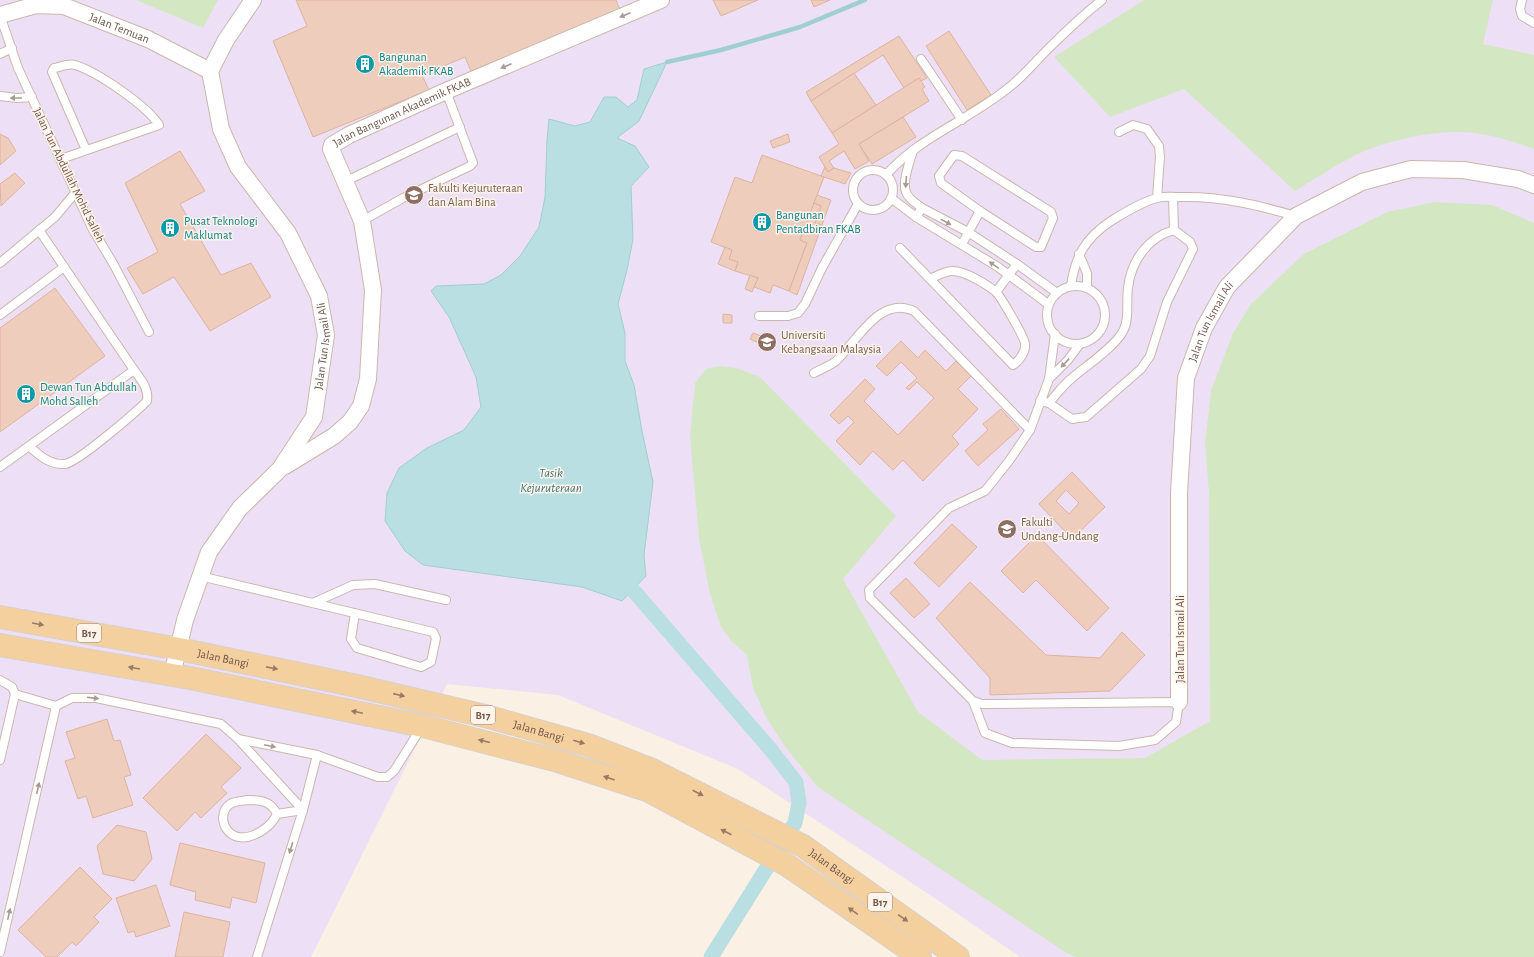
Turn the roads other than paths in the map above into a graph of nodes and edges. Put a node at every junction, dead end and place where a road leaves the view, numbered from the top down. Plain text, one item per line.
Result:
1 (253, 0) edge
2 (661, 0) edge
3 (1102, 0) edge
4 (1522, 0) edge
5 (0, 15) edge
6 (1534, 23) edge
7 (12, 48) junction
8 (0, 54) edge
9 (921, 59) dead end
10 (210, 71) junction
11 (446, 91) junction
12 (0, 96) edge
13 (32, 97) junction
14 (962, 120) junction
15 (460, 127) junction
16 (1119, 132) dead end
17 (86, 150) junction
18 (913, 150) junction
19 (61, 159) junction
20 (886, 175) junction
21 (344, 182) junction
22 (1534, 185) edge
23 (76, 192) junction
24 (1173, 197) junction
25 (891, 198) junction
26 (1157, 198) junction
27 (858, 204) junction
28 (922, 208) junction
29 (980, 211) junction
30 (1296, 216) junction
31 (916, 217) junction
32 (362, 221) junction
33 (39, 230) junction
34 (1174, 230) junction
35 (968, 232) junction
36 (962, 244) junction
37 (900, 248) dead end
38 (1079, 254) junction
39 (0, 263) edge
40 (1017, 264) junction
41 (64, 267) junction
42 (1009, 276) junction
43 (930, 279) junction
44 (1071, 286) junction
45 (1087, 288) junction
46 (996, 292) junction
47 (1057, 293) junction
48 (1048, 304) junction
49 (0, 315) edge
50 (759, 316) dead end
51 (149, 332) dead end
52 (1055, 334) junction
53 (1079, 345) junction
54 (134, 370) junction
55 (814, 373) dead end
56 (1049, 379) junction
57 (1040, 401) junction
58 (1049, 403) junction
59 (1030, 430) junction
60 (30, 447) junction
61 (0, 467) edge
62 (280, 469) junction
63 (200, 576) junction
64 (446, 600) dead end
65 (313, 603) junction
66 (355, 613) junction
67 (0, 617) edge
68 (0, 645) edge
69 (179, 649) junction
70 (172, 675) junction
71 (0, 680) edge
72 (15, 694) junction
73 (973, 701) junction
74 (1179, 702) junction
75 (56, 706) junction
76 (423, 726) junction
77 (238, 739) junction
78 (317, 755) junction
79 (0, 760) edge
80 (303, 810) junction
81 (277, 814) junction
82 (0, 952) edge
83 (257, 957) edge
84 (920, 957) edge
85 (958, 957) edge

1 - 10 street
2 -> 11 street, Jalan Bangunan Akademik FKAB
3 - 14 lane
4 - 6 lane
5 - 7 lane, Jalan Tun Abdullah Mohd Salleh
5 - 10 street, Jalan Temuan
7 - 8 lane
7 - 13 lane, Jalan Tun Abdullah Mohd Salleh
9 - 14 lane
10 - 62 street, Jalan Tun Ismail Ali
11 - 15 lane
11 - 21 street, Jalan Bangunan Akademik FKAB
13 -> 12 lane
13 - 19 lane, Jalan Tun Abdullah Mohd Salleh
14 - 18 lane
15 - 21 lane
15 - 32 lane
16 - 26 lane
17 - 17 lane
17 - 19 lane
18 - 20 lane
18 -> 28 lane
19 - 23 lane, Jalan Tun Abdullah Mohd Salleh
20 - 25 lane
20 - 27 lane
21 - 32 street, Jalan Bangunan Akademik FKAB
22 - 30 street, Jalan Tun Ismail Ali
23 - 33 lane
23 - 51 lane, Jalan Tun Abdullah Mohd Salleh
24 - 26 lane
24 - 30 lane
24 - 34 lane
25 - 27 lane
25 - 31 lane
26 - 38 lane
27 - 50 lane
28 - 31 lane
28 -> 35 lane
29 - 29 lane
29 - 35 lane
30 - 74 street, Jalan Tun Ismail Ali
31 - 36 lane
32 - 62 street, Jalan Bangunan Akademik FKAB
33 - 39 lane
33 - 41 lane
34 - 58 lane
34 - 58 lane
35 - 36 lane
35 - 40 lane
42 -> 36 lane
37 - 43 lane
38 - 44 lane
38 - 45 lane
40 - 42 lane
40 - 47 lane
41 - 49 lane
41 - 54 lane
42 - 46 lane
42 - 48 lane
43 - 46 lane
43 - 46 lane
44 - 45 lane
44 - 47 lane
45 - 53 lane
47 - 48 lane
48 - 52 lane
52 - 53 lane
52 - 56 lane
53 -> 56 lane
54 - 60 lane
54 - 60 lane
55 - 59 lane
56 - 57 lane
57 - 58 lane
57 - 59 lane
59 - 73 lane
60 - 61 lane
62 - 63 street, Jalan Tun Ismail Ali
63 - 65 lane
63 - 69 street, Jalan Tun Ismail Ali
64 - 65 lane
65 - 66 lane
66 - 66 lane
67 -> 69 main road, Jalan Bangi / B17
70 -> 68 main road, Jalan Bangi / B17
69 - 70 street, Jalan Tun Ismail Ali
69 -> 85 main road, Jalan Bangi / B17
76 -> 70 main road, Jalan Bangi / B17
71 - 72 lane
72 - 75 lane
72 - 79 lane
73 - 74 lane
73 - 74 lane
75 -> 77 lane
82 -> 75 lane
76 - 78 lane
84 -> 76 main road, Jalan Bangi / B17
77 -> 78 lane
77 - 80 lane
78 - 80 lane
80 - 81 lane
80 -> 83 lane
81 - 81 lane

